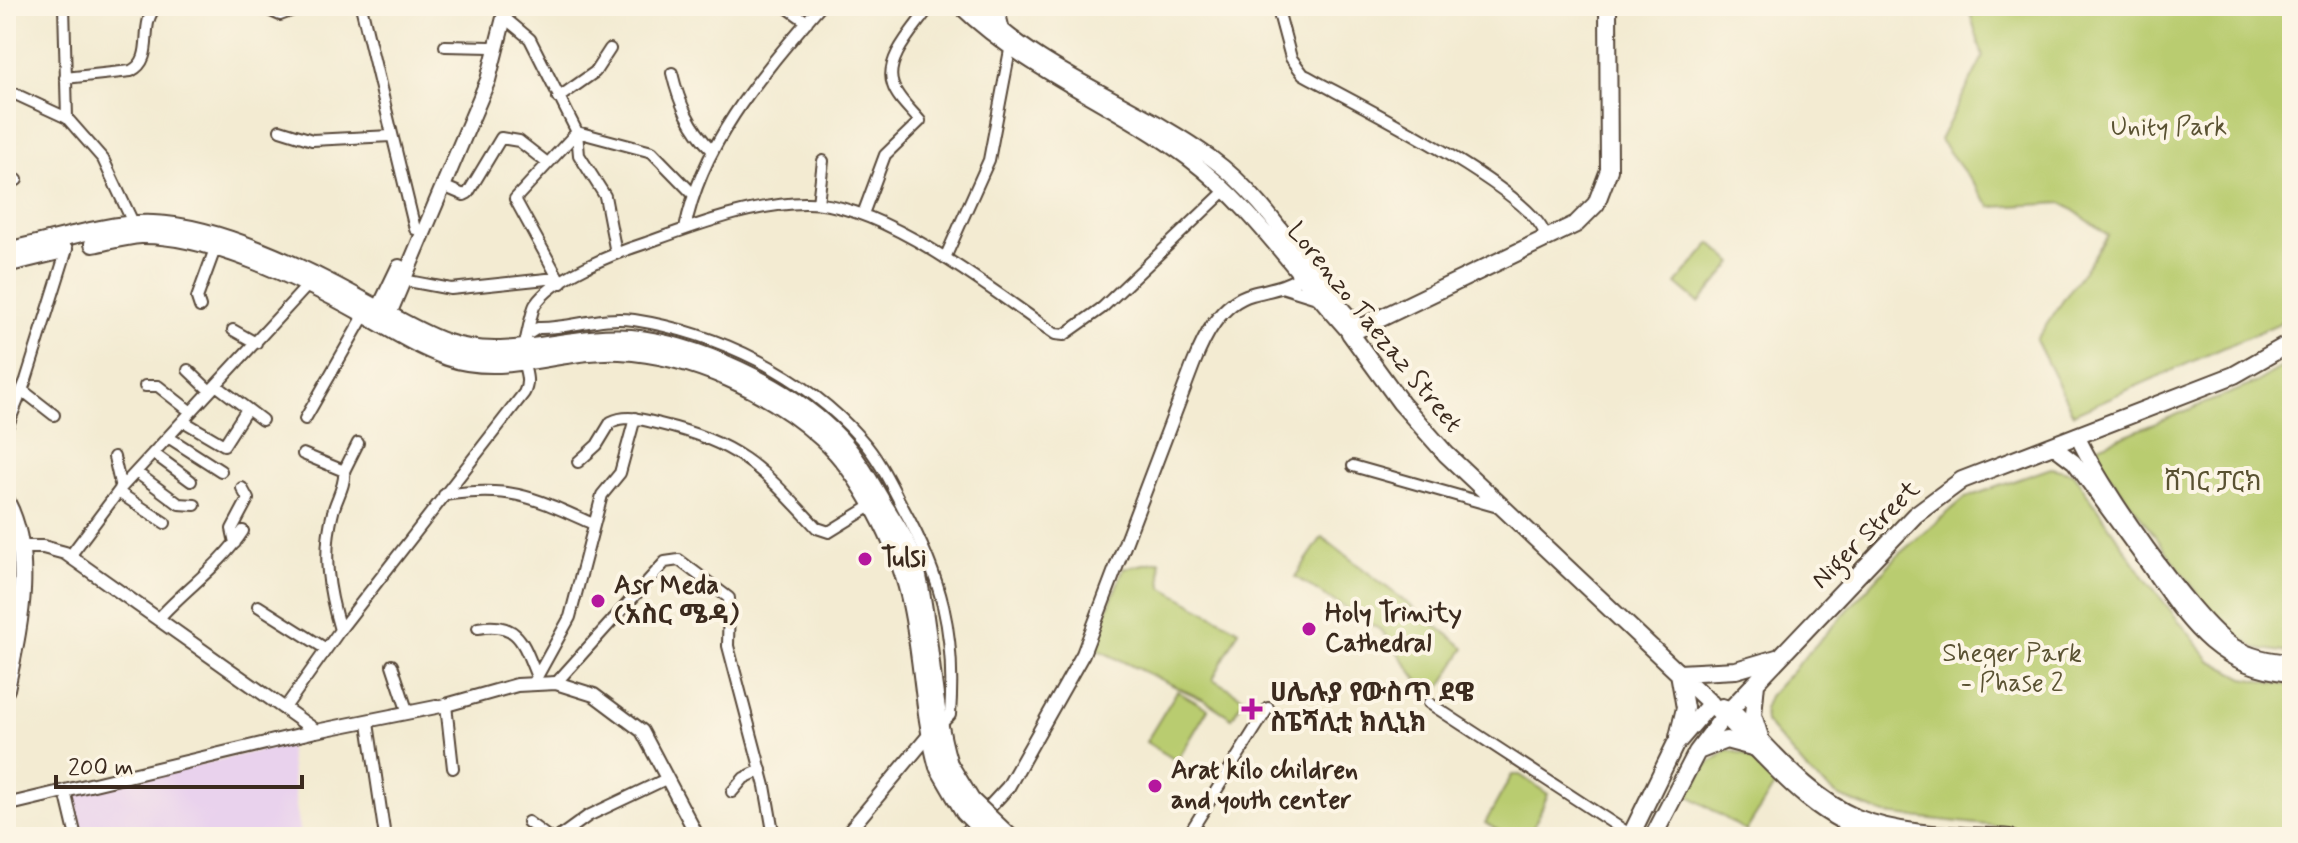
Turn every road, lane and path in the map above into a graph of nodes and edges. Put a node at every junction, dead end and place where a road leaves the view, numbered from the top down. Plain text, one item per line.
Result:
1 (64, 6) edge
2 (157, 6) edge
3 (260, 6) edge
4 (304, 6) edge
5 (361, 6) edge
6 (785, 6) edge
7 (820, 6) edge
8 (930, 6) edge
9 (960, 6) edge
10 (976, 6) edge
11 (998, 6) edge
12 (1277, 6) edge
13 (1608, 6) edge
14 (503, 10) edge
15 (807, 22) junction
16 (1004, 30) junction
17 (445, 46) dead end
18 (491, 47) junction
19 (610, 49) dead end
20 (1010, 50) junction
21 (672, 73) dead end
22 (65, 78) junction
23 (15, 94) dead end
24 (558, 98) junction
25 (67, 118) junction
26 (280, 130) dead end
27 (577, 132) junction
28 (391, 136) junction
29 (712, 150) junction
30 (823, 161) dead end
31 (546, 162) junction
32 (443, 186) junction
33 (1226, 190) junction
34 (692, 193) junction
35 (818, 203) junction
36 (863, 214) junction
37 (415, 229) junction
38 (685, 229) junction
39 (136, 230) junction
40 (1546, 239) junction
41 (67, 249) junction
42 (215, 249) junction
43 (6, 251) edge
44 (616, 253) junction
45 (945, 258) junction
46 (6, 264) edge
47 (1300, 277) junction
48 (403, 280) junction
49 (559, 281) junction
50 (308, 285) junction
51 (1285, 287) junction
52 (1317, 297) junction
53 (200, 307) dead end
54 (378, 316) junction
55 (233, 330) dead end
56 (1355, 330) junction
57 (530, 333) junction
58 (2292, 342) edge
59 (256, 343) junction
60 (523, 356) junction
61 (188, 370) dead end
62 (145, 386) dead end
63 (213, 388) junction
64 (22, 390) junction
65 (247, 409) junction
66 (191, 412) junction
67 (54, 415) dead end
68 (635, 418) junction
69 (305, 419) dead end
70 (262, 420) dead end
71 (183, 421) junction
72 (6, 430) edge
73 (2077, 435) junction
74 (168, 437) junction
75 (358, 443) dead end
76 (2053, 446) junction
77 (153, 453) junction
78 (303, 454) dead end
79 (114, 457) dead end
80 (578, 462) dead end
81 (1353, 466) dead end
82 (221, 471) dead end
83 (344, 471) junction
84 (136, 472) junction
85 (1467, 475) junction
86 (191, 481) dead end
87 (242, 488) dead end
88 (120, 490) junction
89 (1449, 491) junction
90 (444, 495) junction
91 (6, 501) edge
92 (876, 503) junction
93 (195, 505) dead end
94 (1502, 508) junction
95 (165, 523) dead end
96 (593, 524) junction
97 (243, 531) dead end
98 (235, 543) junction
99 (13, 546) edge
100 (70, 556) junction
101 (258, 606) dead end
102 (159, 618) junction
103 (478, 628) dead end
104 (340, 630) junction
105 (326, 649) junction
106 (2230, 651) junction
107 (1782, 656) junction
108 (2292, 662) edge
109 (392, 665) dead end
110 (1679, 673) junction
111 (2292, 674) edge
112 (535, 680) junction
113 (556, 683) junction
114 (1756, 683) junction
115 (6, 689) edge
116 (1429, 703) dead end
117 (1711, 703) junction
118 (446, 705) junction
119 (1268, 708) dead end
120 (284, 709) junction
121 (1728, 712) junction
122 (408, 713) junction
123 (368, 723) junction
124 (934, 730) junction
125 (316, 731) junction
126 (1758, 742) junction
127 (1675, 745) junction
128 (1697, 752) junction
129 (944, 766) junction
130 (453, 768) dead end
131 (761, 770) junction
132 (666, 779) junction
133 (65, 791) junction
134 (732, 792) dead end
135 (6, 805) edge
136 (528, 822) dead end
137 (1880, 833) edge
138 (1632, 836) edge
139 (76, 837) edge
140 (385, 837) edge
141 (548, 837) edge
142 (559, 837) edge
143 (698, 837) edge
144 (774, 837) edge
145 (844, 837) edge
146 (962, 837) edge
147 (989, 837) edge
148 (1010, 837) edge
149 (1187, 837) edge
150 (1653, 837) edge
151 (2010, 837) edge

1 - 22 street
2 - 22 street
3 - 4 street
5 - 28 street
6 - 15 street
7 - 15 street
8 - 36 street
9 - 20 main road, Lorenzo Taezaz Street
10 - 16 main road, Lorenzo Taezaz Street
11 - 16 street
12 - 40 street
13 - 40 main road
14 - 18 main road
14 - 24 street
14 - 32 main road
15 - 29 street
16 - 56 main road, Lorenzo Taezaz Street
17 - 18 street
18 - 37 main road
19 - 24 street
20 - 33 main road, Lorenzo Taezaz Street
20 - 45 street
21 - 29 street
22 - 25 street
23 - 25 street
24 - 27 street
25 - 39 street
26 - 28 street
27 - 31 street
27 - 34 street
27 - 44 street
28 - 37 street
29 - 34 street
30 - 35 street
31 - 32 street
31 - 49 street
32 - 48 main road
33 - 45 street
33 - 47 main road, Lorenzo Taezaz Street
34 - 38 street
35 - 36 street
35 - 38 street
36 - 45 street
37 - 54 main road
38 - 44 street
39 - 41 main road
39 - 42 main road
39 - 43 main road
39 - 54 main road
40 - 56 main road
41 - 46 main road
41 - 64 street
42 - 50 main road
42 - 53 street
44 - 49 street
47 - 51 street
47 - 52 main road, Lorenzo Taezaz Street
48 - 49 street
48 - 54 main road
49 - 57 street
50 - 54 main road
50 - 59 street
51 - 52 street
51 - 146 street
52 - 56 main road, Lorenzo Taezaz Street
54 - 60 main road
54 - 69 street
55 - 59 street
56 - 85 main road, Lorenzo Taezaz Street
57 - 60 street
57 - 124 street
58 - 73 main road, Niger Street
59 - 63 street
60 - 90 street
60 - 92 main road
61 - 63 street
62 - 66 street
63 - 65 street
63 - 66 street
64 - 67 street
64 - 72 street
65 - 70 street
65 - 71 street
66 - 71 street
68 - 80 street
68 - 92 street
68 - 96 street
71 - 74 street
73 - 76 main road, Niger Street
73 - 106 main road
74 - 77 street
74 - 82 street
75 - 83 street
76 - 106 main road
76 - 107 main road, Niger Street
77 - 84 street
77 - 86 street
78 - 83 street
79 - 88 street
81 - 89 street
83 - 104 street
84 - 88 street
84 - 93 street
85 - 89 street
85 - 94 main road, Lorenzo Taezaz Street
87 - 98 street
88 - 95 street
88 - 100 street
89 - 94 street
90 - 96 street
90 - 104 street
91 - 99 main road
92 - 124 main road
94 - 110 main road, Lorenzo Taezaz Street
96 - 112 street
97 - 98 street
98 - 102 street
99 - 100 street
99 - 115 main road
100 - 102 street
101 - 105 street
102 - 120 street
103 - 112 street
104 - 105 street
105 - 120 street
106 - 108 main road
106 - 111 main road
107 - 110 main road
107 - 114 main road, Niger Street
109 - 122 street
110 - 117 main road, Lorenzo Taezaz Street
110 - 127 main road
112 - 113 street
112 - 118 street
113 - 131 street
113 - 132 street
114 - 121 main road, Niger Street
114 - 126 main road
116 - 138 street
117 - 121 main road, Lorenzo Taezaz Street
117 - 127 main road
118 - 122 street
118 - 130 street
119 - 149 street
120 - 125 street
121 - 126 main road
121 - 128 main road, Niger Street
122 - 123 street
123 - 125 street
123 - 140 street
124 - 129 main road
124 - 145 street
125 - 133 street
126 - 128 main road
126 - 137 main road
127 - 138 main road
128 - 150 main road, Niger Street
129 - 147 main road, bridge
129 - 148 main road, bridge
131 - 134 street
131 - 144 street
132 - 142 street
132 - 143 street
133 - 135 street
133 - 139 street
136 - 141 street
137 - 151 main road

